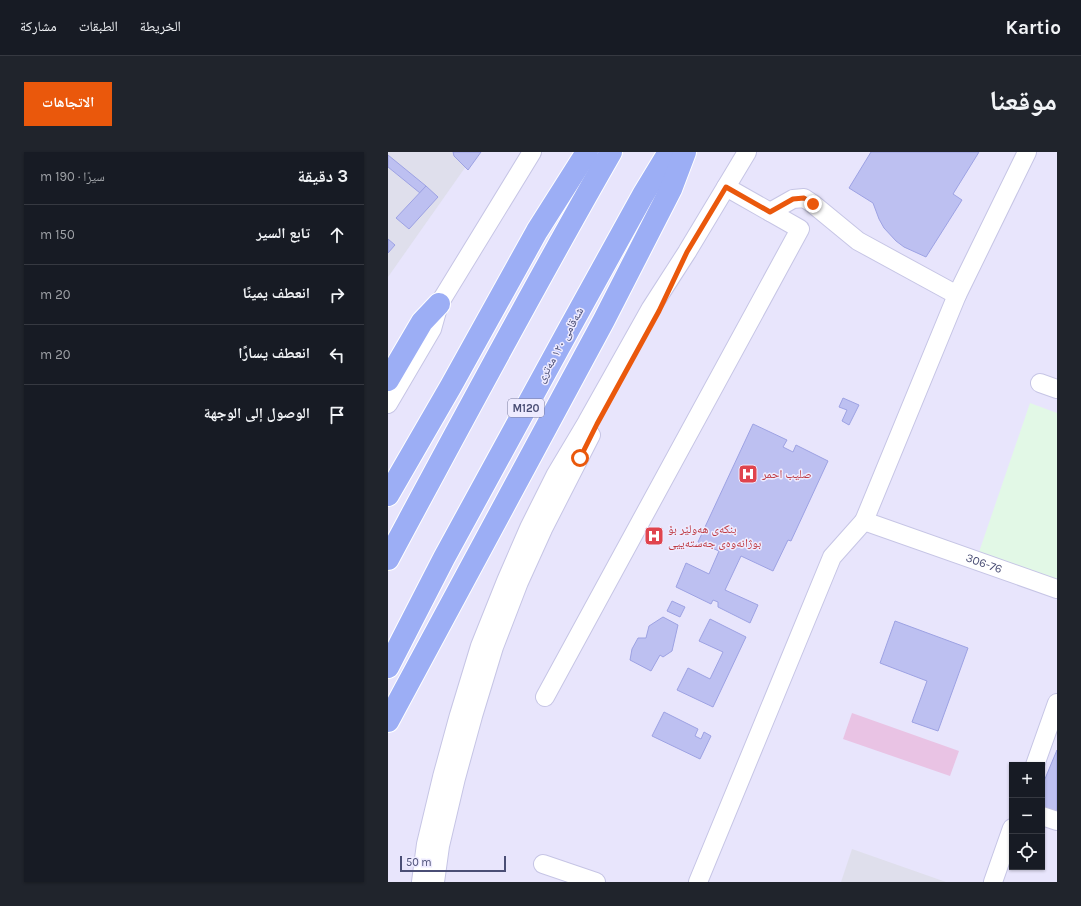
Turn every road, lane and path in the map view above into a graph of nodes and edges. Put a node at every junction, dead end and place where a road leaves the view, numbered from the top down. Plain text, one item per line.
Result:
1 (532, 152) edge
2 (587, 152) edge
3 (611, 152) edge
4 (669, 152) edge
5 (685, 152) edge
6 (747, 152) edge
7 (1027, 152) edge
8 (726, 187) junction
9 (770, 212) junction
10 (687, 252) junction
11 (957, 295) junction
12 (439, 304) junction
13 (388, 380) edge
14 (1040, 383) dead end
15 (1057, 389) edge
16 (388, 404) edge
17 (388, 495) edge
18 (864, 521) junction
19 (388, 559) edge
20 (1057, 589) edge
21 (388, 667) edge
22 (545, 697) dead end
23 (1057, 704) edge
24 (388, 721) edge
25 (1036, 762) edge
26 (1045, 817) edge
27 (1057, 822) edge
28 (1010, 834) edge
29 (543, 864) dead end
30 (420, 882) edge
31 (434, 882) edge
32 (596, 882) edge
33 (698, 882) edge
34 (993, 882) edge

1 - 12 street
2 - 17 highway
3 - 19 highway
4 - 21 highway, شەقامی ١٢٠ مەتری / M120
5 - 24 highway
6 - 8 street
7 - 11 street
8 - 9 street
8 - 10 street
9 - 11 street
9 - 22 street
10 - 30 street
10 - 31 street
11 - 18 street
12 - 13 highway
12 - 16 street
14 - 15 street
18 - 20 street, 306-76
18 - 33 street
23 - 25 street
26 - 27 street
28 - 34 street
29 - 32 street

